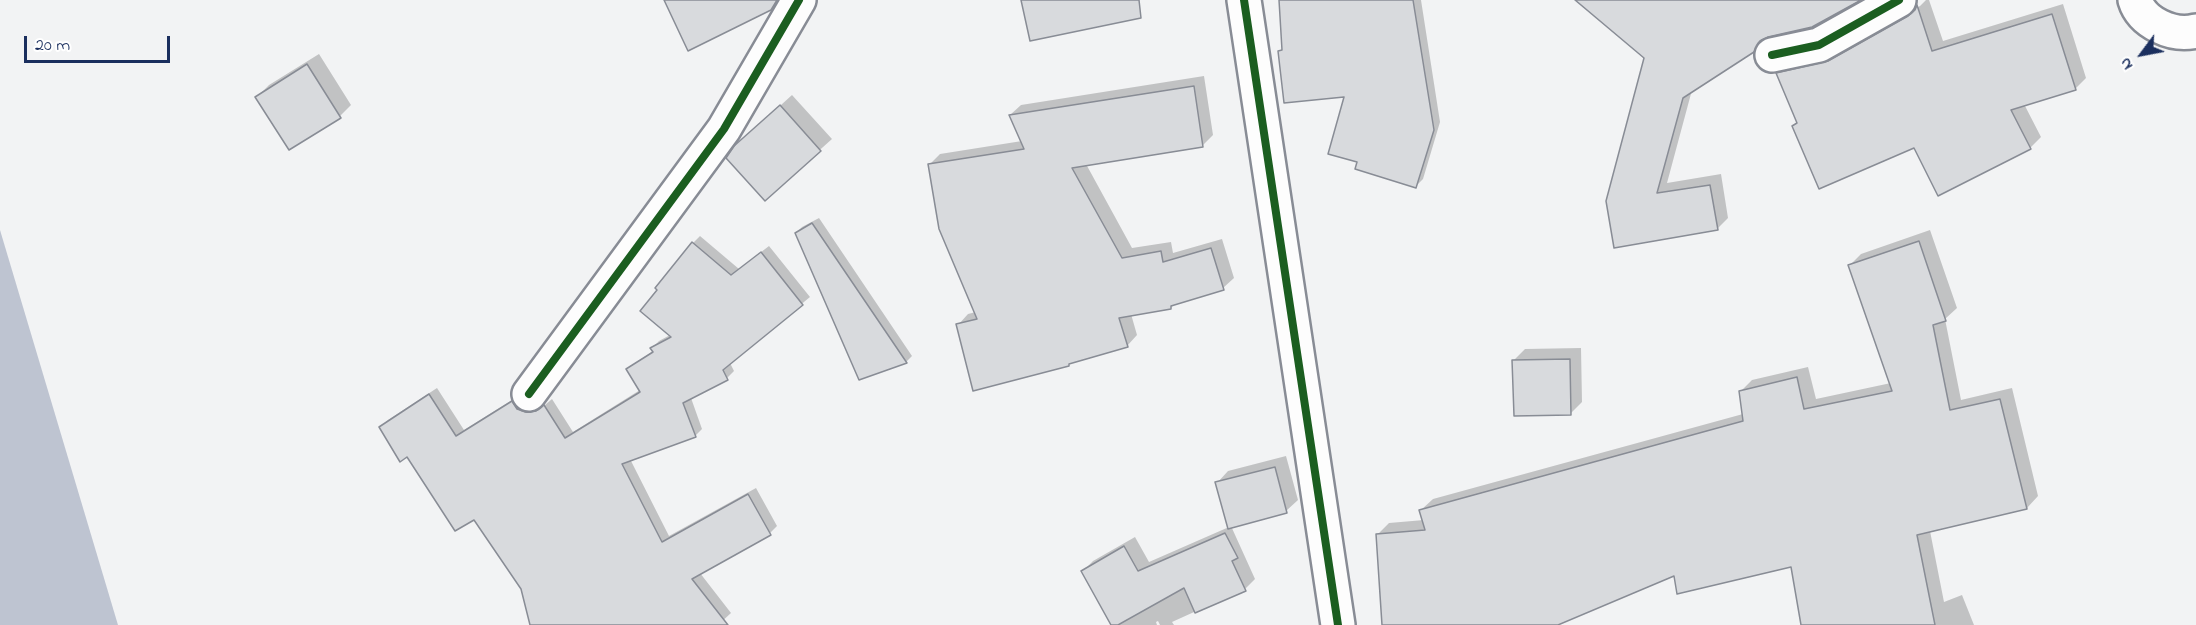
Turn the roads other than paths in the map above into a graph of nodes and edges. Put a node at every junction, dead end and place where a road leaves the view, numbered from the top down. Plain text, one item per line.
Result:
1 (799, 0) edge
2 (1244, 0) edge
3 (1899, 0) edge
4 (2135, 0) edge
5 (2196, 31) edge
6 (1772, 55) dead end
7 (529, 394) dead end
8 (1338, 625) edge

1 - 7 street
2 - 8 street
3 - 6 street
4 - 5 street

